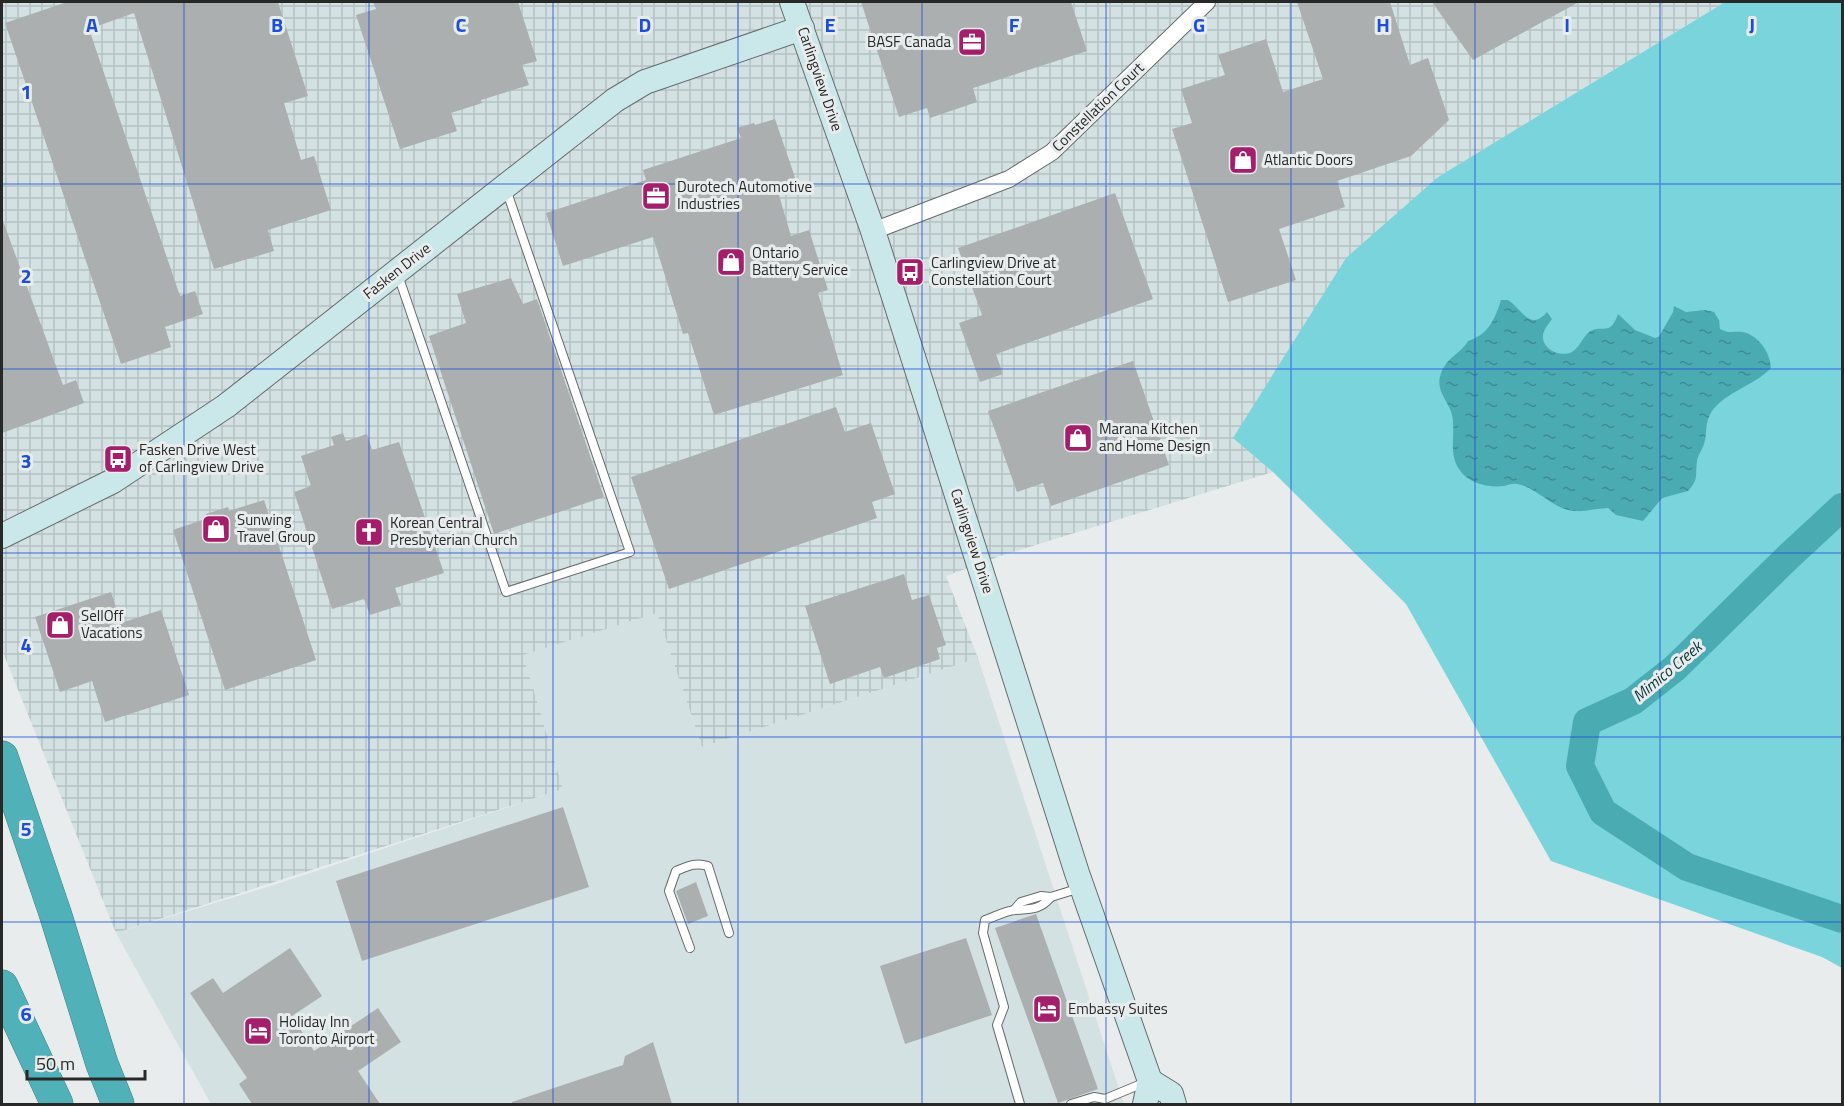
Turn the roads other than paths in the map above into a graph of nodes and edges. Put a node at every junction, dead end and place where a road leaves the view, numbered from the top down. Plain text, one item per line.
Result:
1 (792, 2) edge
2 (1207, 2) edge
3 (802, 28) junction
4 (505, 186) junction
5 (873, 231) junction
6 (396, 271) junction
7 (2, 536) edge
8 (2, 757) edge
9 (1082, 888) junction
10 (729, 933) dead end
11 (690, 948) dead end
12 (2, 986) edge
13 (1150, 1081) junction
14 (1104, 1102) edge
15 (57, 1104) edge
16 (118, 1104) edge
17 (1020, 1104) edge
18 (1071, 1104) edge
19 (1145, 1104) edge
20 (1174, 1104) edge

1 - 3 main road, Carlingview Drive
2 - 5 street, Constellation Court
3 - 4 main road, Fasken Drive
3 - 5 main road, Carlingview Drive
4 - 6 main road, Fasken Drive
4 - 6 lane
5 - 9 main road, Carlingview Drive
6 - 7 main road, Fasken Drive
8 - 16 highway
9 - 13 main road, Carlingview Drive
9 - 17 lane
10 - 11 lane
12 - 15 highway
13 - 14 lane
13 - 19 main road
13 - 20 main road
14 - 18 lane

